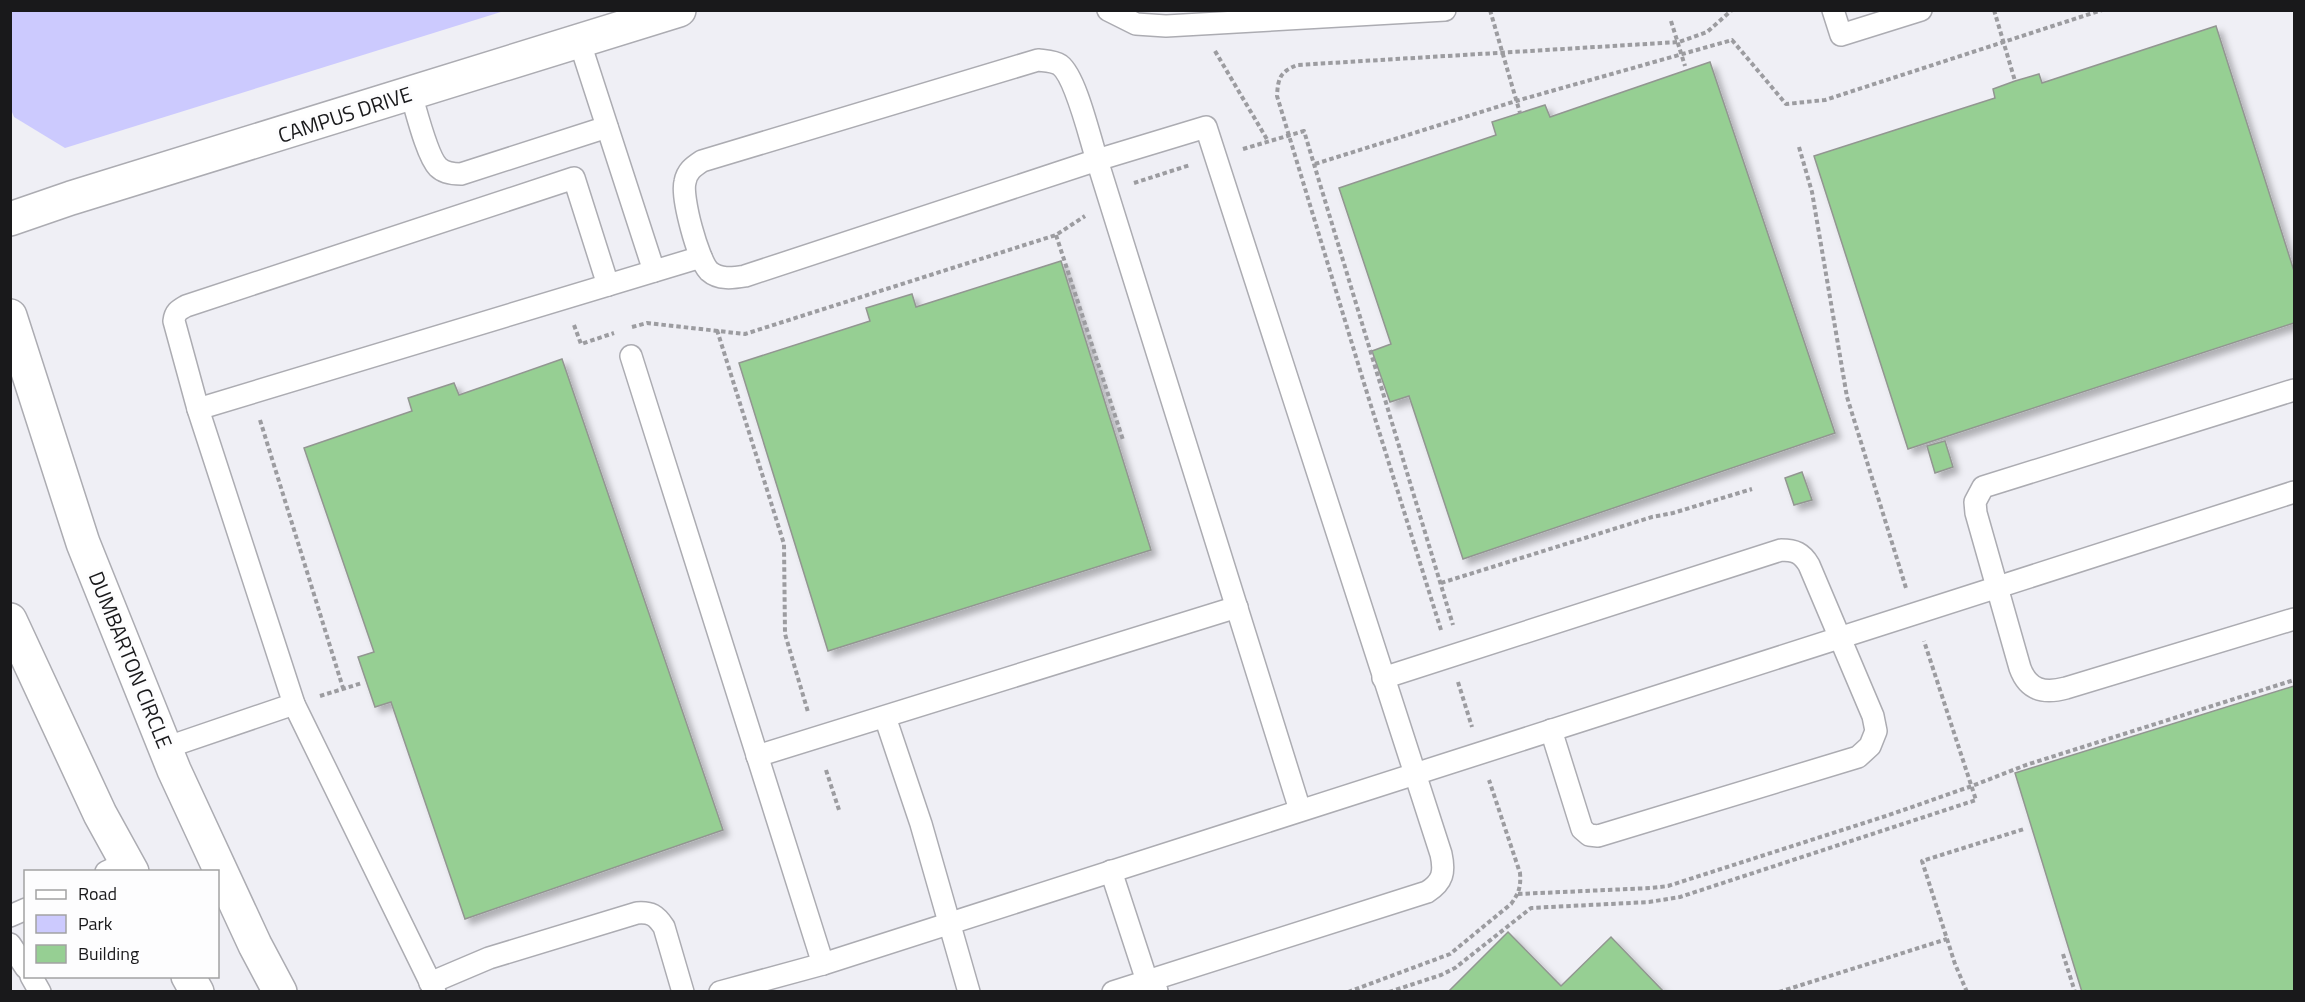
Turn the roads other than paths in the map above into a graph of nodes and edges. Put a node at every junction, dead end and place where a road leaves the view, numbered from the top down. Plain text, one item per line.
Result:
1 (680, 10) edge
2 (1108, 10) edge
3 (1445, 10) edge
4 (1833, 10) edge
5 (1921, 10) edge
6 (579, 40) junction
7 (411, 94) junction
8 (607, 127) junction
9 (1097, 160) junction
10 (10, 219) edge
11 (701, 257) junction
12 (654, 271) junction
13 (608, 285) junction
14 (10, 316) edge
15 (631, 356) dead end
16 (2295, 390) edge
17 (198, 409) junction
18 (2295, 492) edge
19 (1997, 587) junction
20 (1238, 607) junction
21 (2295, 619) edge
22 (10, 620) edge
23 (1840, 637) junction
24 (1383, 678) junction
25 (294, 704) junction
26 (885, 717) junction
27 (1551, 730) junction
28 (165, 748) junction
29 (757, 756) junction
30 (1415, 773) junction
31 (1299, 810) junction
32 (122, 868) edge
33 (1111, 871) junction
34 (24, 910) edge
35 (10, 916) edge
36 (950, 922) junction
37 (10, 944) edge
38 (823, 964) junction
39 (23, 969) edge
40 (30, 978) edge
41 (189, 978) edge
42 (1152, 986) edge
43 (433, 987) edge
44 (40, 992) edge
45 (197, 992) edge
46 (279, 992) edge
47 (683, 992) edge
48 (720, 992) edge
49 (969, 992) edge
50 (1113, 992) edge

1 - 6 street, CAMPUS DRIVE
2 - 3 lane
4 - 5 lane
6 - 7 street, CAMPUS DRIVE
6 - 8 lane
7 - 8 lane
7 - 10 street, CAMPUS DRIVE
8 - 12 lane
9 - 11 lane
9 - 11 lane
9 - 20 lane
9 - 24 lane
11 - 12 lane
12 - 13 lane
13 - 17 lane
13 - 17 lane
14 - 28 street, DUMBARTON CIRCLE
15 - 29 lane
16 - 19 lane
17 - 25 lane
18 - 19 lane
19 - 21 lane
19 - 23 lane
20 - 26 lane
20 - 31 lane
22 - 32 street
23 - 24 lane
23 - 27 lane
23 - 27 lane
24 - 30 lane
25 - 28 lane
25 - 43 lane
26 - 29 lane
26 - 36 lane
27 - 30 lane
28 - 46 street, DUMBARTON CIRCLE
29 - 38 lane
30 - 31 lane
30 - 42 lane
31 - 33 lane
33 - 36 lane
33 - 42 lane
34 - 35 lane
36 - 38 lane
36 - 49 lane
37 - 39 lane
38 - 48 lane
40 - 44 lane
41 - 45 street
42 - 50 lane
43 - 47 lane

